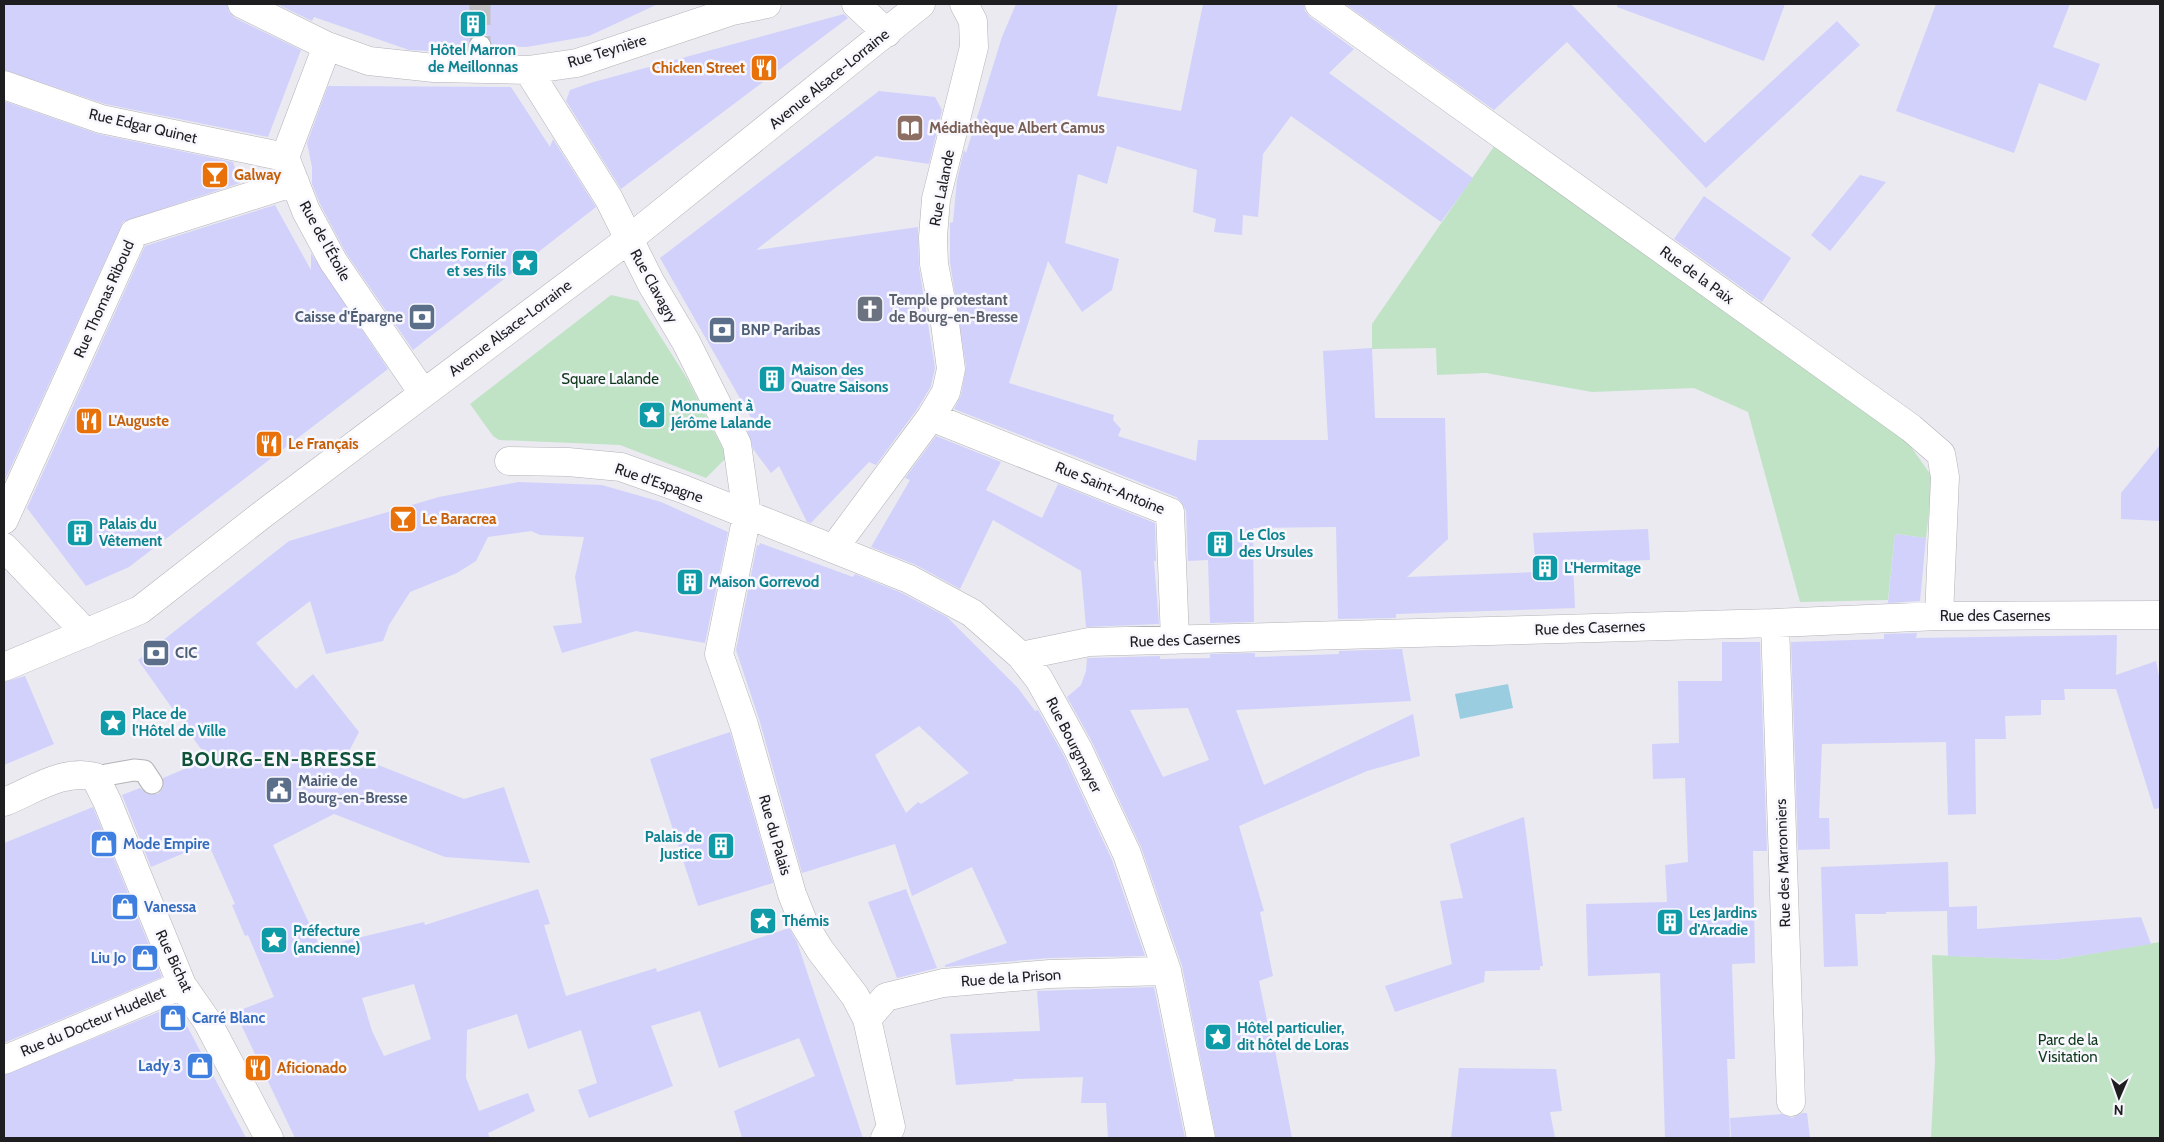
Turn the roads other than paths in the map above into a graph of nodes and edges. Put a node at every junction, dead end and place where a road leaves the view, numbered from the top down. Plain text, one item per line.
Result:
1 (242, 4) edge
2 (767, 4) edge
3 (856, 4) edge
4 (921, 4) edge
5 (964, 4) edge
6 (1319, 4) edge
7 (887, 33) junction
8 (327, 46) junction
9 (528, 70) junction
10 (4, 85) edge
11 (285, 157) junction
12 (295, 182) junction
13 (629, 239) junction
14 (423, 393) junction
15 (932, 417) junction
16 (509, 462) dead end
17 (747, 515) junction
18 (4, 520) edge
19 (4, 547) edge
20 (834, 548) junction
21 (2160, 615) edge
22 (1939, 616) junction
23 (1775, 624) junction
24 (86, 634) junction
25 (1175, 640) junction
26 (1021, 656) junction
27 (4, 667) edge
28 (94, 777) junction
29 (152, 782) dead end
30 (4, 802) edge
31 (1167, 971) junction
32 (182, 985) junction
33 (867, 1019) junction
34 (4, 1060) edge
35 (1791, 1102) dead end
36 (269, 1138) edge
37 (885, 1138) edge
38 (1201, 1138) edge

1 - 8 street, Rue Teynière
2 - 9 street, Rue Teynière
3 - 7 street
4 - 7 street, Avenue Alsace-Lorraine
5 - 15 street, Rue Lalande
6 - 22 street, Rue de la Paix
7 - 13 street, Avenue Alsace-Lorraine
8 - 9 street, Rue Teynière
8 - 11 street
9 - 13 street, Rue Clavagry
10 - 11 street, Rue Edgar Quinet
11 - 12 street, Rue de l'Étoile
12 - 14 street, Rue de l'Étoile
12 - 18 street, Rue Thomas Riboud
13 - 14 street, Avenue Alsace-Lorraine
13 - 17 street, Rue Clavagry
14 - 24 street, Avenue Alsace-Lorraine
15 - 20 street, Rue Lalande
15 - 25 street, Rue Saint-Antoine
16 - 17 street, Rue d'Espagne
17 - 20 street, Rue Bourgmayer
17 - 33 street, Rue du Palais
19 - 24 street
20 - 26 street, Rue Bourgmayer
21 - 22 street, Rue des Casernes
22 - 23 street, Rue des Casernes
23 - 25 street, Rue des Casernes
23 - 35 street, Rue des Marronniers
24 - 27 street, Avenue Alsace-Lorraine
25 - 26 street, Rue des Casernes
26 - 31 street, Rue Bourgmayer
28 - 29 street
28 - 30 street
28 - 32 street, Rue Bichat
31 - 33 street, Rue de la Prison
31 - 38 street, Rue Bourgmayer
32 - 34 street, Rue du Docteur Hudellet
32 - 36 street, Rue Bichat
33 - 37 street, Rue du Palais

